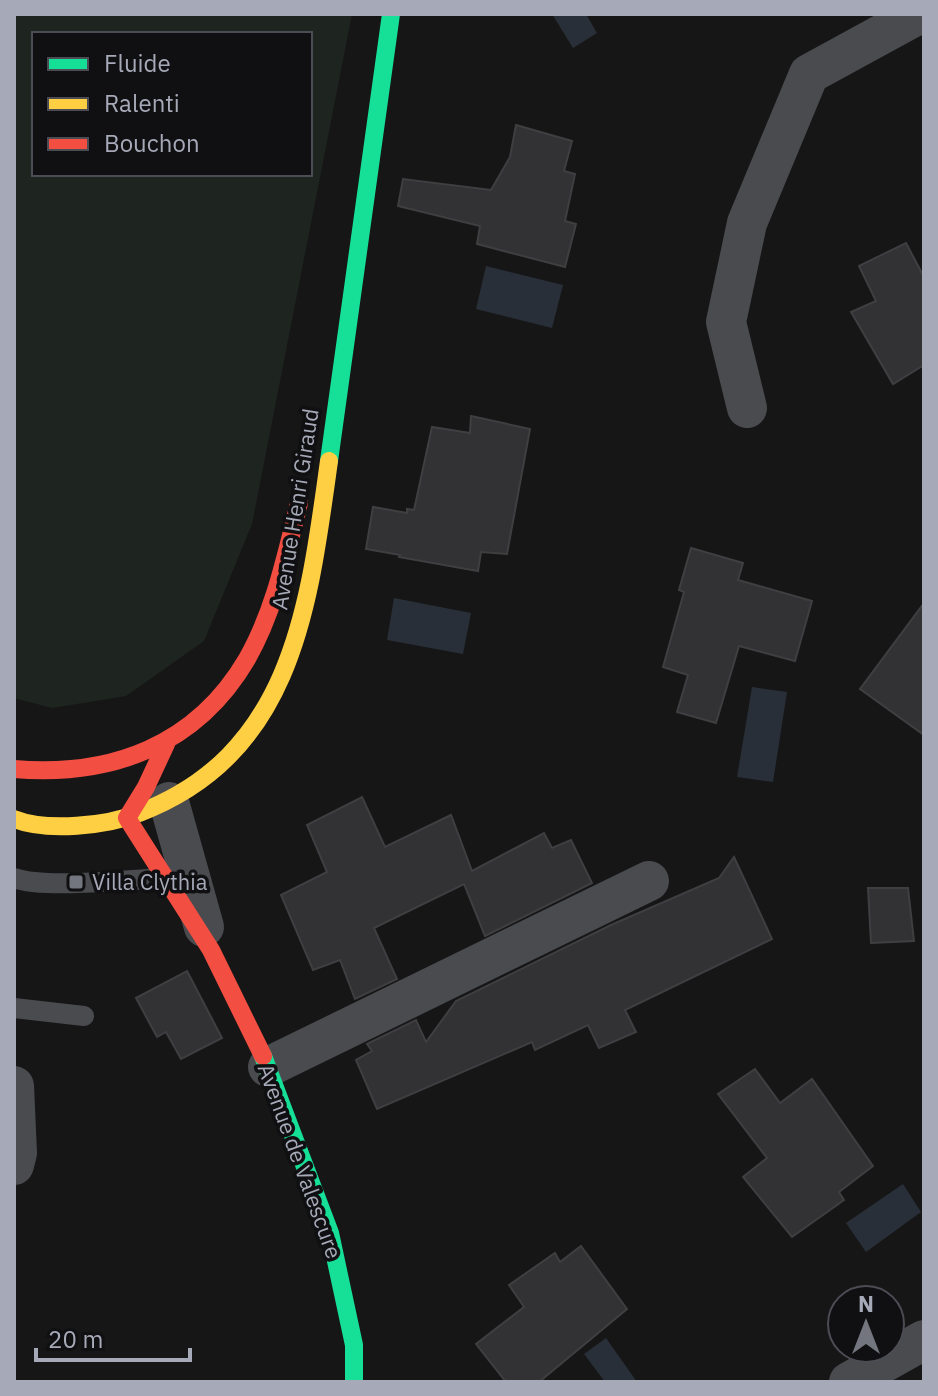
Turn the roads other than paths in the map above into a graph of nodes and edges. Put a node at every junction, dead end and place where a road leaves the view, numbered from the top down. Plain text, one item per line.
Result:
1 (391, 14) edge
2 (919, 14) edge
3 (352, 304) junction
4 (747, 408) dead end
5 (311, 458) dead end
6 (303, 488) dead end
7 (166, 744) junction
8 (103, 767) junction
9 (14, 769) edge
10 (158, 794) junction
11 (127, 818) junction
12 (14, 819) edge
13 (14, 878) edge
14 (164, 878) junction
15 (649, 881) dead end
16 (211, 950) junction
17 (14, 1008) edge
18 (84, 1016) dead end
19 (268, 1067) junction
20 (14, 1086) edge
21 (14, 1165) edge
22 (924, 1340) edge
23 (354, 1382) edge
24 (849, 1382) edge

1 - 3 street, Avenue Henri Giraud
2 - 4 street
3 - 5 street, Avenue Henri Giraud
3 - 10 street, Avenue Henri Giraud
6 - 7 street, Avenue Henri Giraud
7 - 8 street, Avenue Henri Giraud
7 - 10 street
8 - 9 street, Avenue Henri Giraud
8 - 10 street
10 - 11 street, Avenue Henri Giraud
10 - 11 street
10 - 16 street, Avenue de Valescure
11 - 12 street, Avenue Henri Giraud
11 - 14 street, Avenue de Valescure
13 - 14 lane
14 - 16 street, Avenue de Valescure
15 - 19 street
16 - 19 street, Avenue de Valescure
17 - 18 lane
19 - 23 street, Avenue de Valescure
20 - 21 street
22 - 24 street

